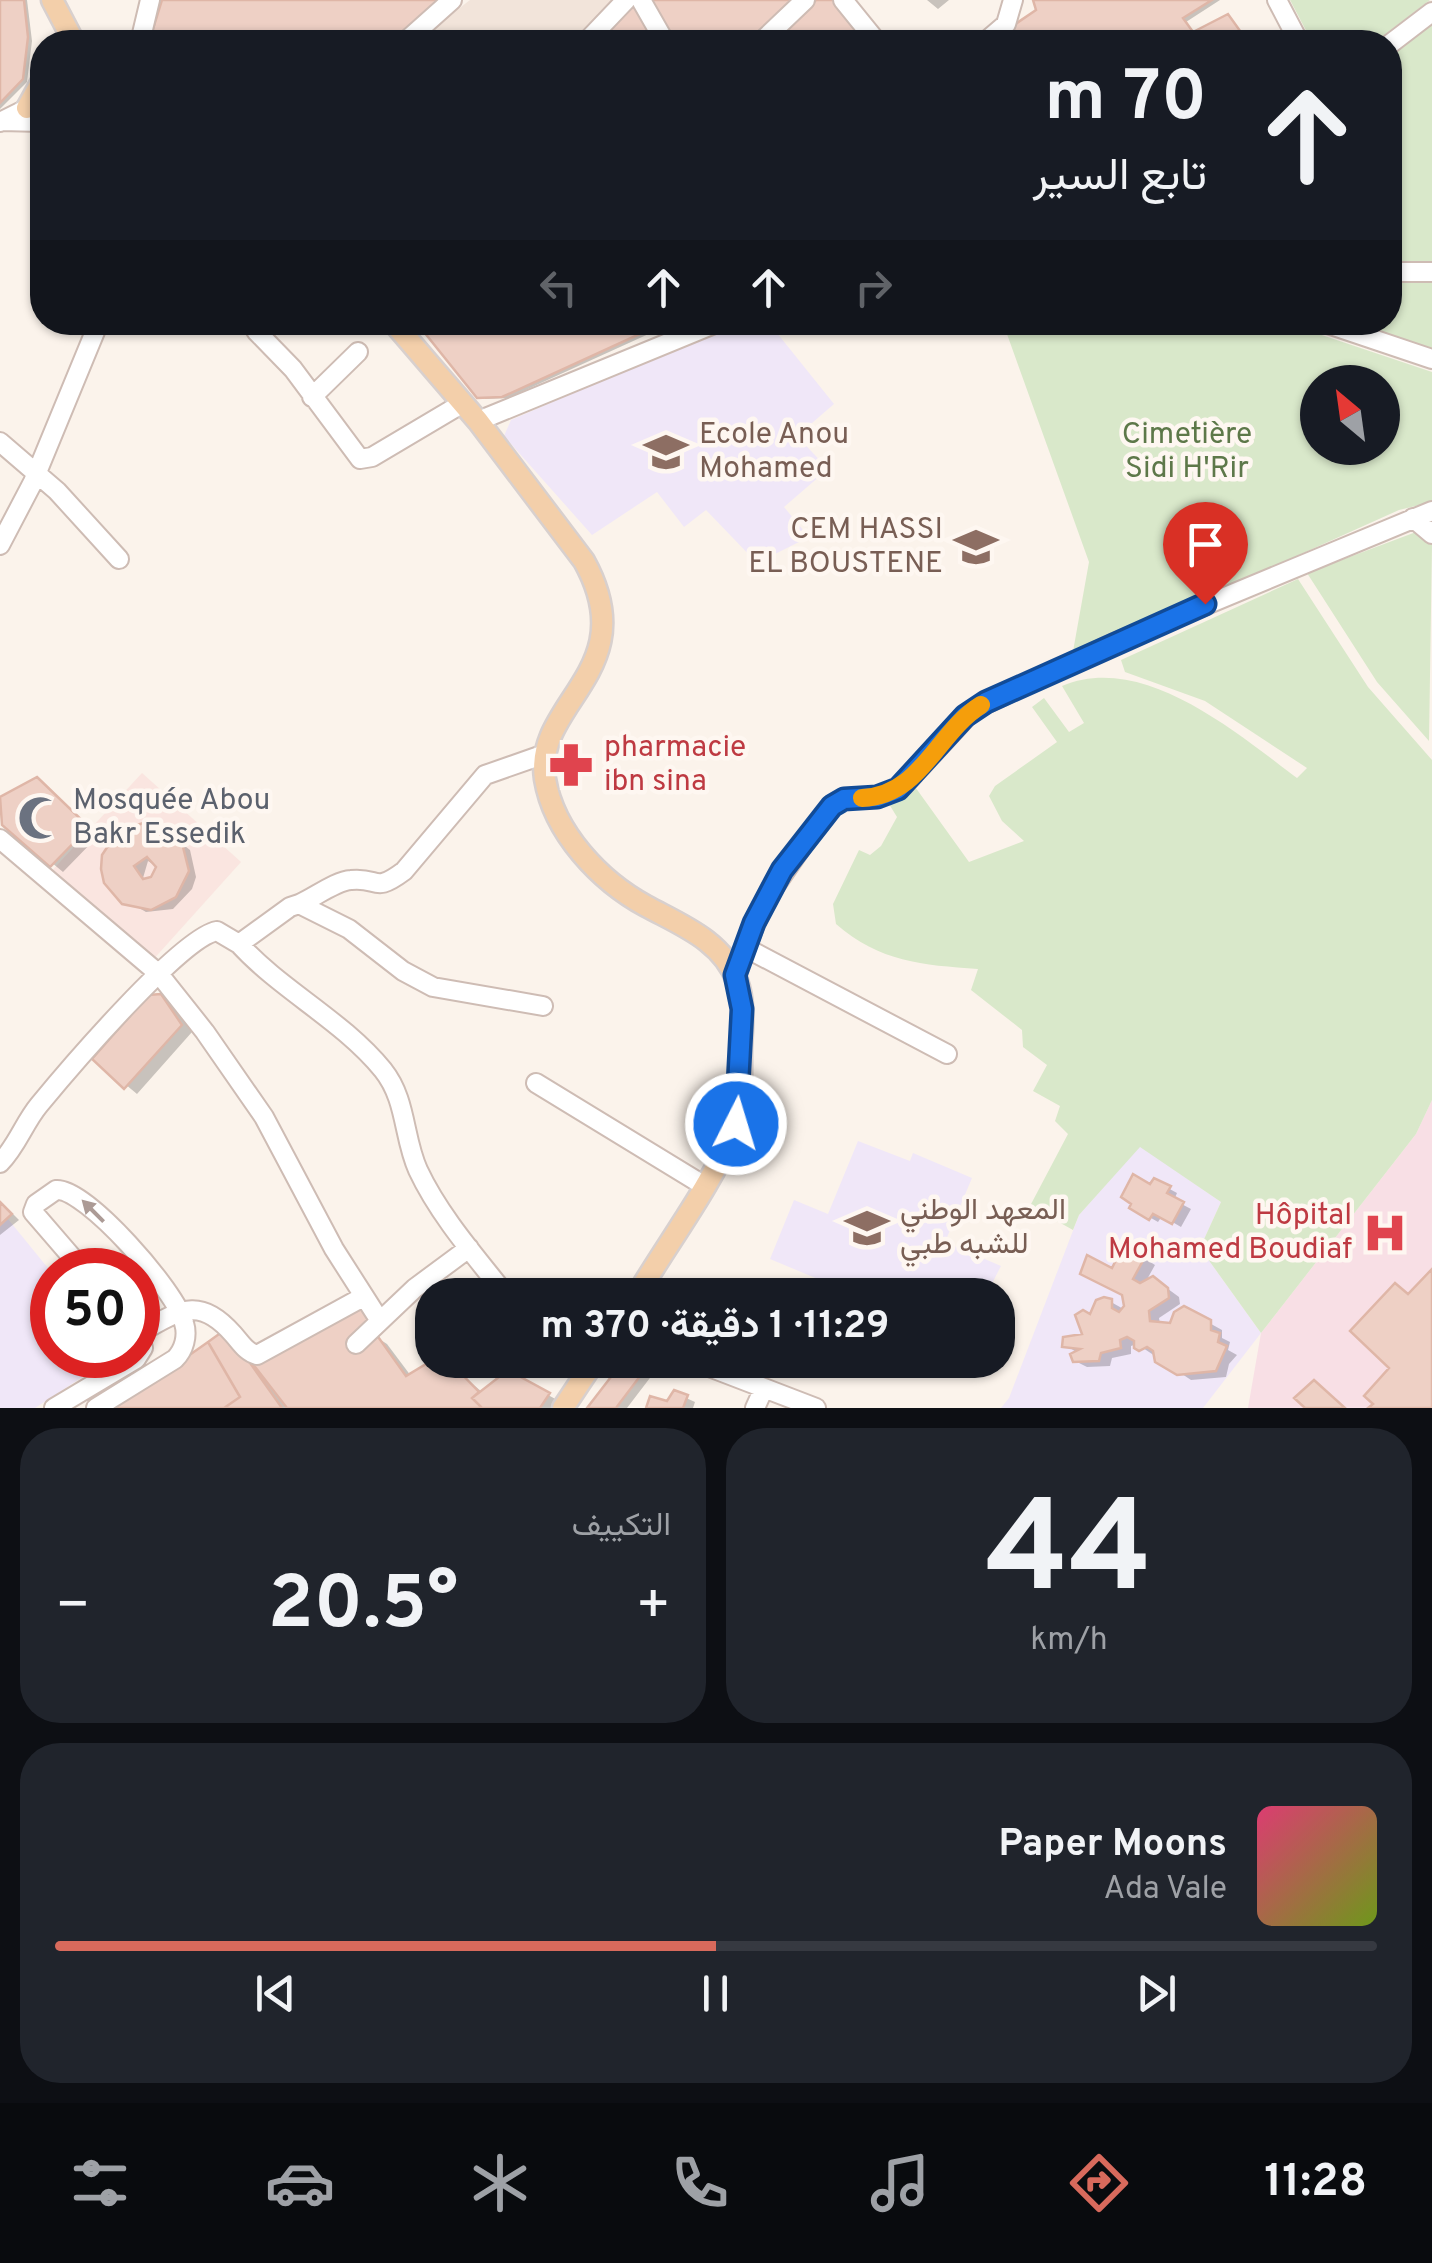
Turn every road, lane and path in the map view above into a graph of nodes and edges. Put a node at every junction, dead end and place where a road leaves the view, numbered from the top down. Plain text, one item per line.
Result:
1 (52, 0) edge
2 (150, 0) edge
3 (452, 0) edge
4 (626, 0) edge
5 (641, 0) edge
6 (805, 0) edge
7 (843, 0) edge
8 (1014, 0) edge
9 (1277, 0) edge
10 (1432, 12) edge
11 (60, 20) junction
12 (59, 30) edge
13 (66, 30) edge
14 (143, 30) edge
15 (418, 30) edge
16 (597, 30) edge
17 (658, 30) edge
18 (774, 30) edge
19 (867, 30) edge
20 (999, 30) edge
21 (1293, 30) edge
22 (1402, 35) edge
23 (30, 112) edge
24 (0, 122) edge
25 (1402, 272) edge
26 (1432, 272) edge
27 (94, 335) edge
28 (259, 335) edge
29 (404, 335) edge
30 (685, 335) edge
31 (1361, 335) edge
32 (358, 352) dead end
33 (1432, 359) edge
34 (312, 397) junction
35 (463, 403) junction
36 (478, 421) junction
37 (0, 442) edge
38 (37, 472) junction
39 (1432, 511) edge
40 (1413, 518) junction
41 (1432, 534) edge
42 (0, 545) edge
43 (119, 558) dead end
44 (545, 754) junction
45 (0, 839) edge
46 (299, 904) junction
47 (239, 944) junction
48 (746, 948) junction
49 (158, 974) junction
50 (735, 975) junction
51 (543, 1006) dead end
52 (947, 1054) dead end
53 (536, 1083) dead end
54 (0, 1163) edge
55 (702, 1184) junction
56 (64, 1248) edge
57 (129, 1248) edge
58 (469, 1248) junction
59 (493, 1278) edge
60 (646, 1278) edge
61 (160, 1281) edge
62 (363, 1296) junction
63 (180, 1311) junction
64 (160, 1321) edge
65 (380, 1321) junction
66 (356, 1344) dead end
67 (160, 1368) edge
68 (102, 1378) edge
69 (145, 1378) edge
70 (584, 1378) edge
71 (738, 1378) edge
72 (764, 1388) junction
73 (103, 1406) edge
74 (54, 1408) edge
75 (563, 1408) edge
76 (756, 1408) edge
77 (816, 1408) edge

1 - 11 main road
2 - 14 street
3 - 15 street
4 - 16 street
5 - 17 street
6 - 18 street
7 - 19 street
8 - 20 street
9 - 21 street
10 - 22 street
11 - 12 main road
11 - 13 main road
23 - 24 street
25 - 26 street
27 - 38 street
28 - 34 street
29 - 35 main road
30 - 36 street
31 - 33 street
32 - 34 street
34 - 35 street
35 - 36 main road
36 - 44 main road
37 - 38 street
38 - 42 street
38 - 43 street
39 - 40 street
40 - 41 street
40 - 48 street
44 - 46 street
44 - 50 main road
45 - 49 street
46 - 47 street
46 - 51 street
47 - 49 street
47 - 58 street
48 - 50 street
48 - 52 street
49 - 54 street
49 - 62 street
50 - 55 main road
53 - 55 street
55 - 60 main road
57 -> 56 street
58 - 59 street
58 - 65 street
63 -> 61 street
62 - 63 street
62 - 65 street
63 - 64 street
63 - 67 street
65 - 66 street
68 - 74 street
69 - 73 street
70 - 75 main road
71 - 72 street
72 - 76 street
72 - 77 street

